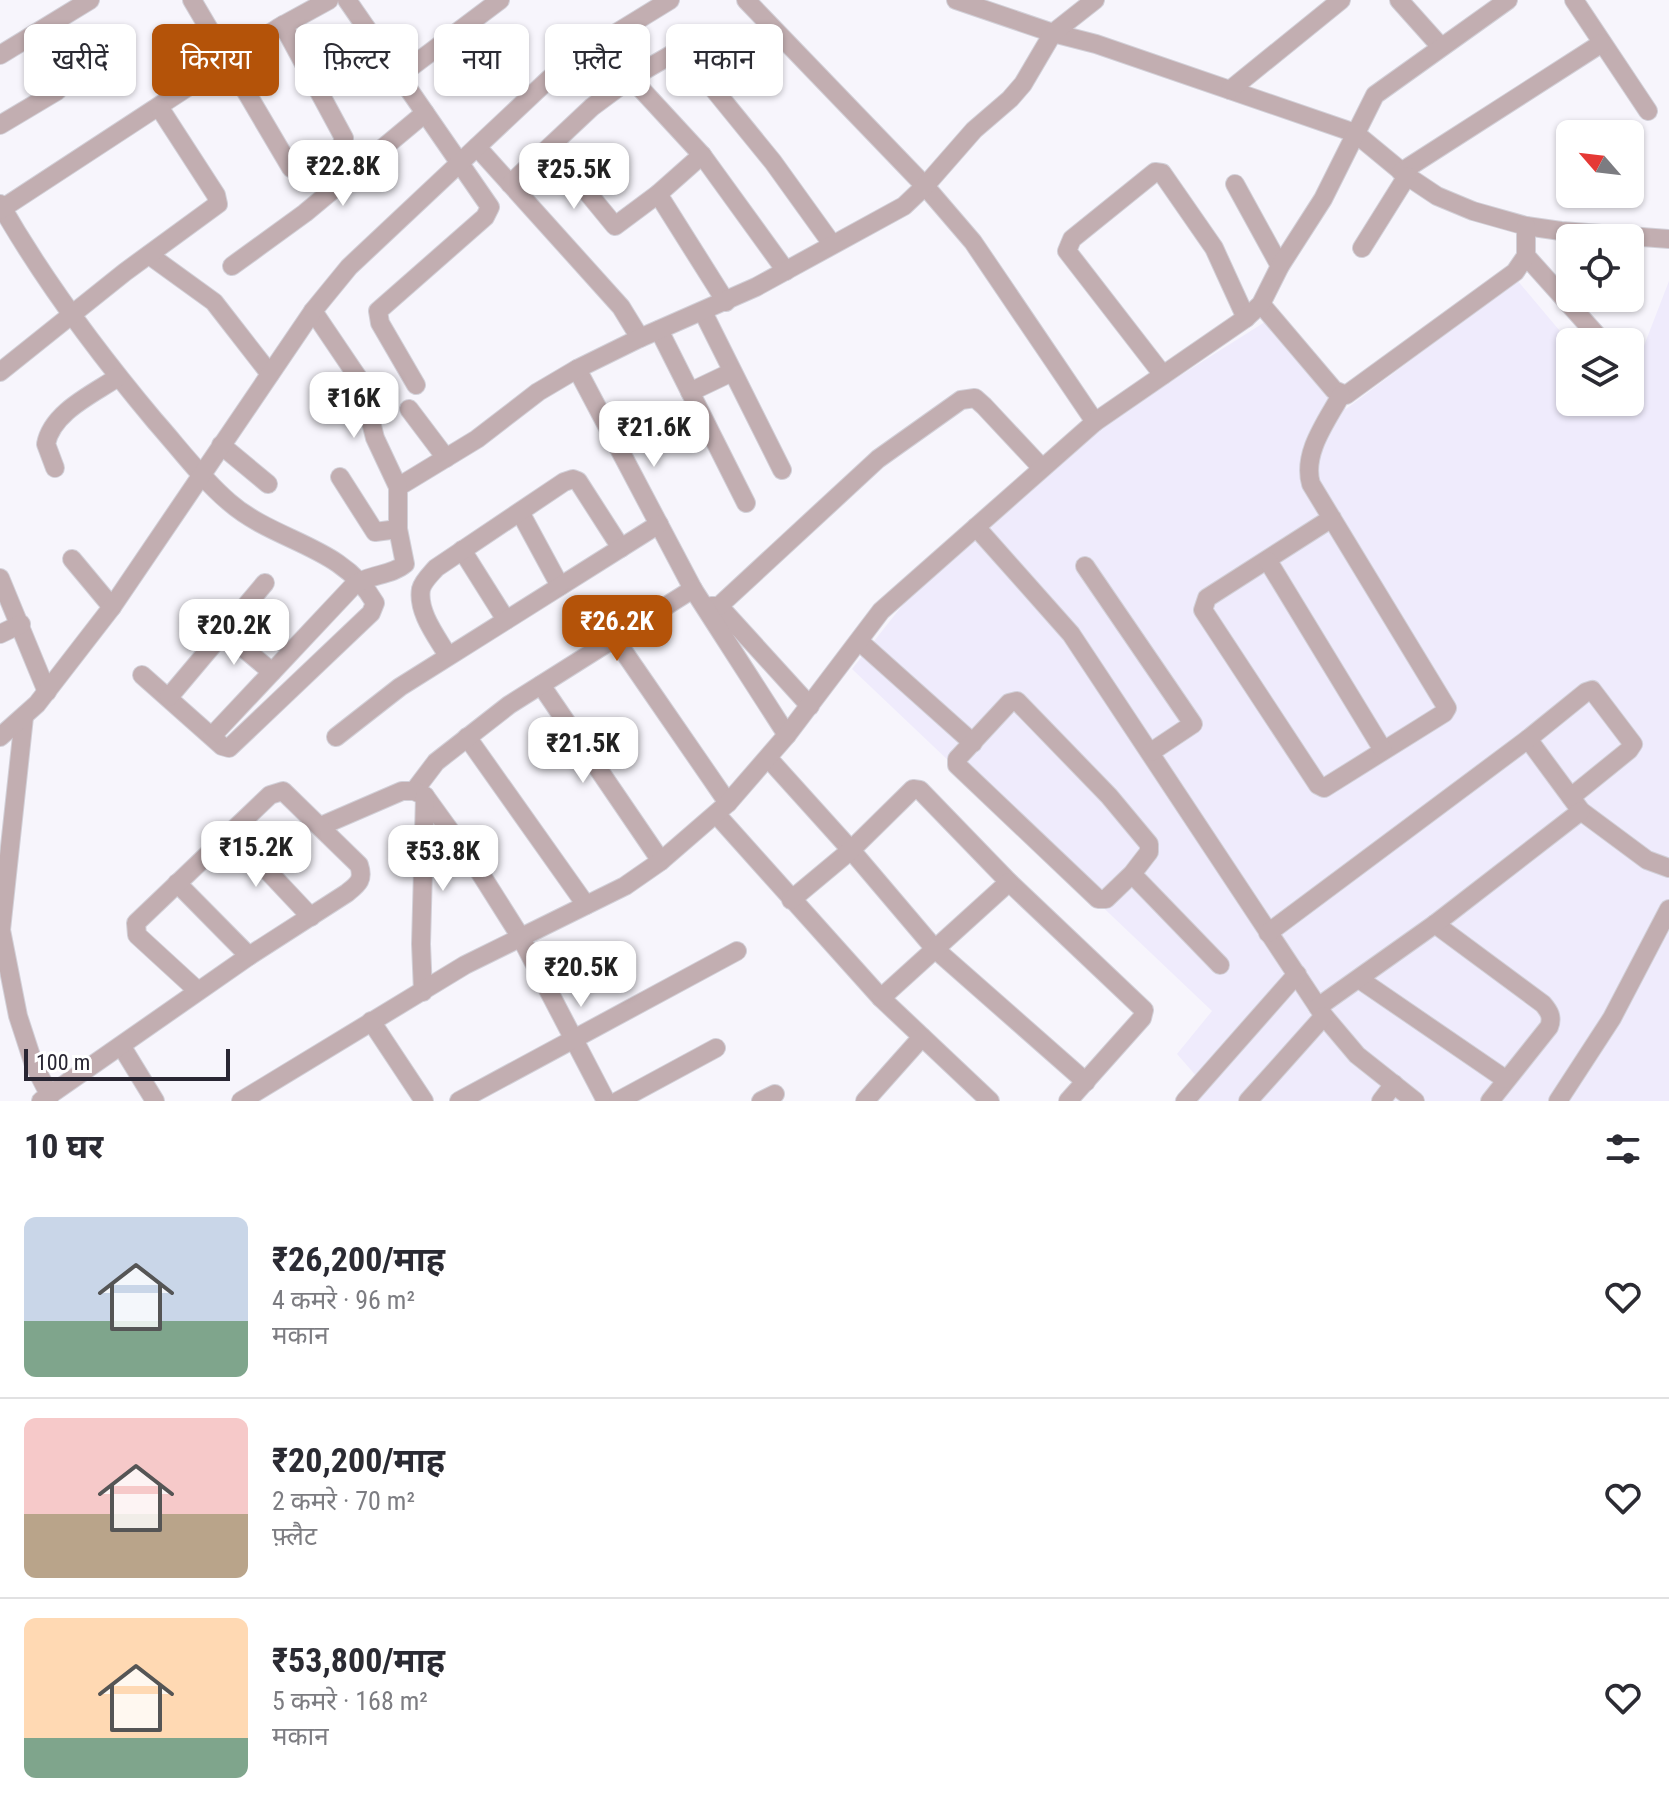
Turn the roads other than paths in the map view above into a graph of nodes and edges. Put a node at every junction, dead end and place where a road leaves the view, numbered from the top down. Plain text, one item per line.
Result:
1 (90, 0) edge
2 (192, 0) edge
3 (329, 0) edge
4 (347, 0) edge
5 (500, 0) edge
6 (670, 0) edge
7 (746, 0) edge
8 (1095, 0) edge
9 (1341, 0) edge
10 (1399, 0) edge
11 (1508, 0) edge
12 (1574, 0) edge
13 (962, 1) edge
14 (207, 24) edge
15 (363, 24) edge
16 (283, 25) junction
17 (279, 28) edge
18 (1053, 33) junction
19 (1602, 43) junction
20 (1441, 47) junction
21 (0, 55) edge
22 (418, 62) edge
23 (650, 66) edge
24 (1230, 90) junction
25 (49, 96) edge
26 (176, 96) edge
27 (250, 96) edge
28 (413, 96) edge
29 (607, 96) edge
30 (648, 96) edge
31 (159, 107) junction
32 (1648, 111) dead end
33 (425, 113) junction
34 (0, 125) edge
35 (1355, 133) junction
36 (477, 147) junction
37 (550, 147) junction
38 (702, 155) junction
39 (459, 161) junction
40 (1404, 174) junction
41 (510, 184) junction
42 (1235, 184) dead end
43 (925, 186) junction
44 (658, 194) junction
45 (1, 207) edge
46 (1526, 226) junction
47 (1669, 239) edge
48 (832, 244) junction
49 (1362, 248) dead end
50 (149, 255) junction
51 (1526, 256) junction
52 (232, 266) dead end
53 (1280, 266) junction
54 (786, 271) junction
55 (726, 302) junction
56 (1261, 304) junction
57 (313, 311) junction
58 (703, 312) junction
59 (72, 316) junction
60 (1246, 318) junction
61 (1590, 328) edge
62 (659, 330) junction
63 (640, 338) junction
64 (577, 369) junction
65 (0, 372) edge
66 (732, 372) junction
67 (270, 374) junction
68 (1163, 375) junction
69 (118, 377) junction
70 (416, 385) dead end
71 (690, 392) junction
72 (1341, 395) junction
73 (409, 409) dead end
74 (1095, 422) junction
75 (221, 445) junction
76 (446, 458) junction
77 (55, 468) dead end
78 (1042, 468) junction
79 (782, 470) dead end
80 (201, 474) junction
81 (340, 477) dead end
82 (268, 484) dead end
83 (398, 487) junction
84 (746, 503) dead end
85 (520, 512) junction
86 (1332, 518) junction
87 (659, 524) junction
88 (976, 527) junction
89 (398, 529) junction
90 (621, 548) junction
91 (462, 550) junction
92 (72, 559) dead end
93 (1268, 561) junction
94 (1085, 566) dead end
95 (0, 578) edge
96 (360, 581) junction
97 (265, 583) dead end
98 (560, 586) junction
99 (693, 589) junction
100 (112, 607) junction
101 (712, 607) junction
102 (506, 620) junction
103 (21, 624) junction
104 (223, 631) junction
105 (0, 634) edge
106 (615, 639) junction
107 (859, 641) junction
108 (448, 656) junction
109 (272, 672) junction
110 (142, 675) dead end
111 (541, 685) junction
112 (47, 692) junction
113 (169, 697) junction
114 (810, 706) junction
115 (24, 717) junction
116 (787, 735) junction
117 (212, 736) junction
118 (0, 737) edge
119 (336, 737) dead end
120 (467, 737) junction
121 (1528, 739) junction
122 (973, 743) junction
123 (1383, 750) junction
124 (1151, 752) junction
125 (768, 758) junction
126 (419, 793) junction
127 (1576, 804) junction
128 (722, 809) junction
129 (321, 826) junction
130 (231, 832) junction
131 (851, 850) junction
132 (5, 852) edge
133 (661, 861) junction
134 (1669, 868) edge
135 (1132, 874) junction
136 (1009, 882) junction
137 (177, 883) junction
138 (791, 900) junction
139 (586, 905) junction
140 (1669, 909) edge
141 (311, 917) junction
142 (1435, 924) junction
143 (1268, 933) junction
144 (520, 936) junction
145 (935, 949) junction
146 (737, 951) dead end
147 (249, 956) junction
148 (1220, 965) dead end
149 (1297, 974) junction
150 (1359, 979) junction
151 (198, 991) junction
152 (423, 992) junction
153 (881, 998) junction
154 (1321, 1012) junction
155 (371, 1021) junction
156 (922, 1037) junction
157 (573, 1039) junction
158 (122, 1047) junction
159 (716, 1048) dead end
160 (1505, 1079) junction
161 (1086, 1082) junction
162 (1394, 1084) junction
163 (46, 1098) edge
164 (980, 1098) edge
165 (155, 1101) edge
166 (241, 1101) edge
167 (424, 1101) edge
168 (459, 1101) edge
169 (606, 1101) edge
170 (618, 1101) edge
171 (865, 1101) edge
172 (1068, 1101) edge
173 (1185, 1101) edge
174 (1248, 1101) edge
175 (1381, 1101) edge
176 (1415, 1101) edge
177 (1490, 1101) edge
178 (1558, 1101) edge

1 - 21 street
2 - 14 street
3 - 16 street
4 - 15 street
5 - 22 street
6 - 36 street
7 - 43 street
8 - 18 street
9 - 24 street
10 - 20 street
11 - 20 street
12 - 19 street
13 - 18 street
16 - 17 street
16 - 27 street
18 - 24 street
18 - 43 street
19 - 32 street
19 - 40 street
20 - 35 street
23 - 48 street
24 - 35 street
25 - 34 street
26 - 31 street
28 - 33 street
29 - 37 street
30 - 38 street
31 - 45 street
31 - 50 street
33 - 39 street
33 - 52 street
35 - 40 street
35 - 53 street
36 - 39 street
36 - 41 street
37 - 41 street
37 - 44 street
38 - 44 street
38 - 54 street
39 - 57 street
39 - 70 street
40 - 46 street
40 - 49 street
41 - 63 street
42 - 53 street
43 - 48 street
43 - 74 street
44 - 55 street
45 - 59 street
46 - 47 street
46 - 51 street
48 - 54 street
50 - 59 street
50 - 67 street
51 - 61 street
51 - 72 street
53 - 56 street
54 - 55 street
55 - 58 street
56 - 60 street
56 - 72 street
57 - 67 street
57 - 83 street
58 - 62 street
58 - 66 street
59 - 65 street
59 - 69 street
60 - 68 street
60 - 68 street
62 - 63 street
62 - 71 street
63 - 64 street
64 - 76 street
64 - 87 street
66 - 71 street
66 - 79 street
67 - 75 street
68 - 74 street
69 - 77 street
69 - 80 street
71 - 84 street
72 - 86 street
73 - 76 street
74 - 78 street
75 - 80 street
75 - 82 street
76 - 83 street
78 - 88 street
78 - 101 street
80 - 96 street
80 - 100 street
81 - 89 street
83 - 89 street
85 - 90 street
85 - 91 street
85 - 98 street
86 - 93 street
86 - 123 street
87 - 90 street
87 - 99 street
88 - 107 street
88 - 124 street
89 - 96 street
90 - 98 street
91 - 102 street
91 - 108 street
92 - 100 street
93 - 123 street
93 - 123 street
94 - 124 street
95 - 103 street
96 - 109 street
96 - 117 street
97 - 104 street
98 - 102 street
99 - 101 street
99 - 106 street
100 - 112 street
101 - 114 street
101 - 116 street
102 - 108 street
103 - 105 street
103 - 112 street
104 - 109 street
104 - 113 street
106 - 111 street
106 - 128 street
107 - 114 street
107 - 122 street
108 - 119 street
109 - 117 street
110 - 113 street
111 - 120 street
111 - 133 street
112 - 115 street
113 - 117 street
114 - 116 street
115 - 118 street
115 - 132 street
116 - 125 street
120 - 126 street
120 - 139 street
121 - 127 street
121 - 127 street
121 - 143 street
122 - 135 street
122 - 135 street
124 - 143 street
125 - 128 street
125 - 131 street
126 - 129 street
126 - 144 street
126 - 152 street
127 - 134 street
127 - 142 street
128 - 133 street
128 - 138 street
129 - 130 street
129 - 141 street
130 - 137 street
130 - 141 street
131 - 136 street
131 - 138 street
131 - 145 street
132 - 163 street
133 - 139 street
135 - 148 street
136 - 145 street
136 - 161 street
137 - 147 street
137 - 151 street
138 - 153 street
139 - 144 street
140 - 178 street
141 - 147 street
142 - 150 street
142 - 160 street
143 - 149 street
144 - 152 street
144 - 157 street
145 - 153 street
145 - 161 street
146 - 157 street
147 - 151 street
149 - 154 street
149 - 173 street
150 - 154 street
150 - 160 street
151 - 158 street
152 - 155 street
153 - 156 street
154 - 162 street
154 - 174 street
155 - 166 street
155 - 167 street
156 - 164 street
156 - 171 street
157 - 168 street
157 - 169 street
158 - 163 street
158 - 165 street
159 - 170 street
160 - 177 street
161 - 172 street
162 - 175 street
162 - 176 street

